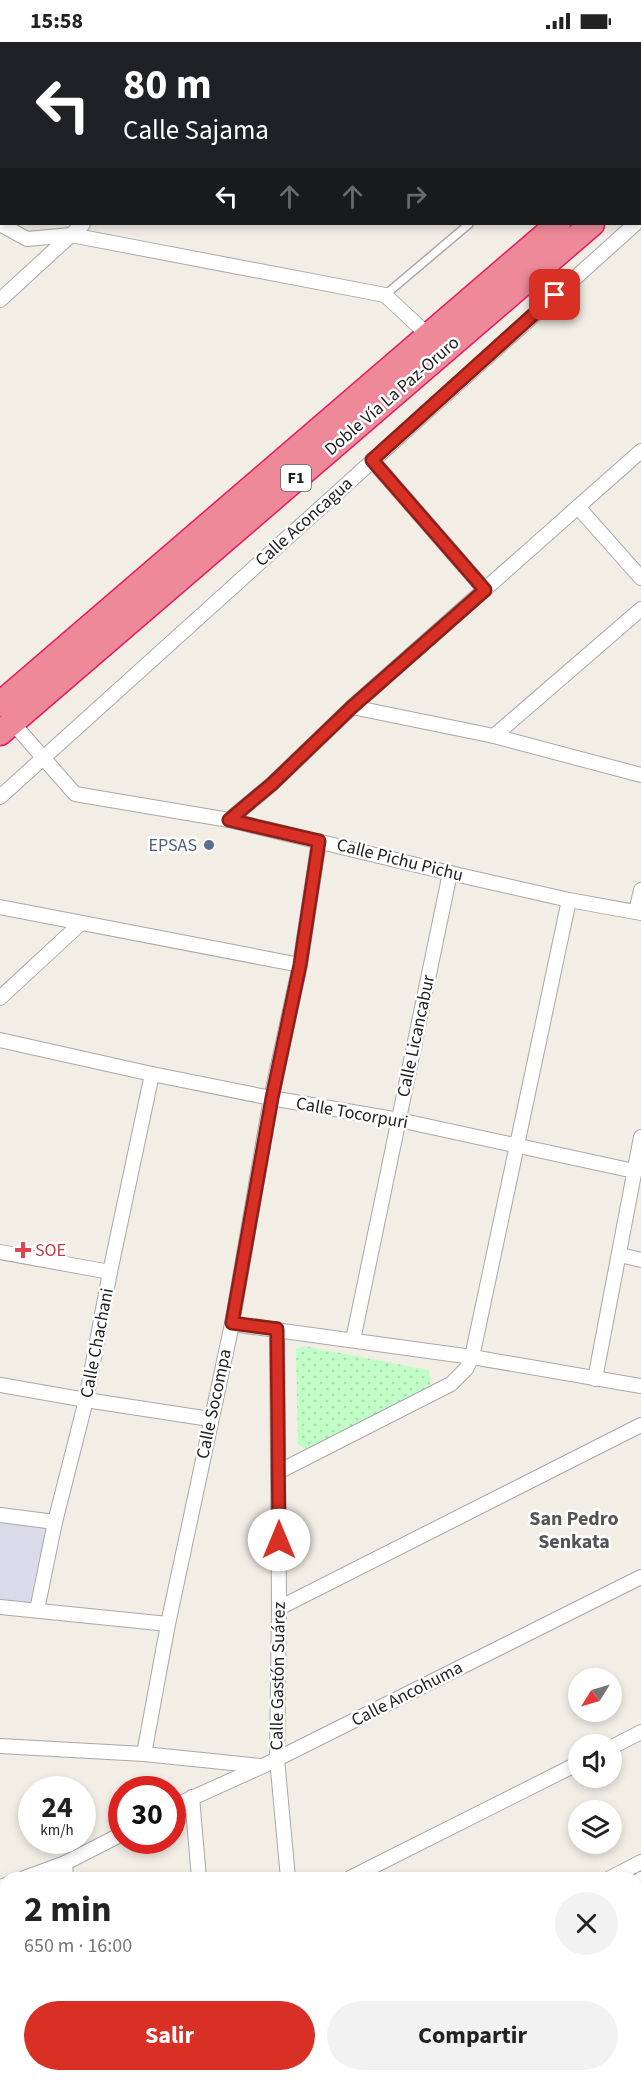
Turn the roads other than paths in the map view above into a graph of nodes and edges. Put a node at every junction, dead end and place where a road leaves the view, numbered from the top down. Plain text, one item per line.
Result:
1 (2, 225) edge
2 (82, 225) edge
3 (468, 225) edge
4 (557, 225) edge
5 (591, 225) edge
6 (634, 225) edge
7 (71, 235) junction
8 (385, 295) junction
9 (0, 300) edge
10 (428, 335) junction
11 (641, 451) edge
12 (372, 460) junction
13 (578, 507) junction
14 (641, 578) edge
15 (485, 590) junction
16 (641, 609) edge
17 (352, 707) junction
18 (4, 720) edge
19 (494, 736) junction
20 (44, 758) junction
21 (641, 775) edge
22 (0, 797) edge
23 (229, 820) junction
24 (319, 841) junction
25 (450, 873) junction
26 (641, 890) edge
27 (569, 900) junction
28 (0, 907) edge
29 (639, 913) edge
30 (80, 924) junction
31 (300, 965) junction
32 (0, 998) edge
33 (0, 1040) edge
34 (152, 1074) junction
35 (272, 1098) junction
36 (399, 1120) junction
37 (641, 1137) edge
38 (517, 1146) junction
39 (634, 1171) junction
40 (0, 1251) edge
41 (620, 1255) junction
42 (641, 1260) edge
43 (110, 1272) junction
44 (232, 1323) junction
45 (277, 1329) junction
46 (353, 1340) junction
47 (472, 1358) junction
48 (596, 1379) junction
49 (0, 1385) edge
50 (641, 1386) edge
51 (86, 1400) junction
52 (210, 1419) junction
53 (641, 1425) edge
54 (279, 1472) junction
55 (0, 1515) edge
56 (55, 1522) junction
57 (641, 1577) edge
58 (0, 1607) edge
59 (279, 1608) junction
60 (37, 1610) junction
61 (168, 1624) junction
62 (641, 1732) edge
63 (622, 1742) edge
64 (0, 1746) edge
65 (144, 1754) junction
66 (277, 1759) junction
67 (263, 1766) junction
68 (568, 1769) edge
69 (192, 1797) junction
70 (186, 1800) edge
71 (108, 1841) edge
72 (641, 1862) edge
73 (65, 1863) junction
74 (40, 1872) edge
75 (66, 1872) edge
76 (198, 1872) edge
77 (287, 1872) edge
78 (362, 1872) edge
79 (622, 1872) edge

1 - 7 street
2 - 7 street
3 - 8 lane
4 - 10 highway, Doble Vía La Paz-Oruro / F1
5 - 18 highway, Doble Vía La Paz-Oruro / F1
6 - 12 street, Calle Aconcagua
7 - 8 street
7 - 9 street
8 - 10 street
10 - 18 highway, Doble Vía La Paz-Oruro / F1
11 - 13 street
12 - 15 street
12 - 20 street, Calle Aconcagua
13 - 14 street
13 - 15 street
15 - 17 street
16 - 19 street
17 - 19 street
17 - 23 street
18 - 20 street, Calle Pichu Pichu
19 - 21 street
20 - 22 street, Calle Aconcagua
20 - 23 street, Calle Pichu Pichu
23 - 24 street, Calle Pichu Pichu
24 - 25 street, Calle Pichu Pichu
24 - 31 street, Calle Socompa
25 - 27 street, Calle Pichu Pichu
25 - 36 street, Calle Licancabur
26 - 29 street
27 - 29 street, Calle Pichu Pichu
27 - 38 street
28 - 30 street
30 - 31 street
30 - 32 street
31 - 35 street, Calle Socompa
33 - 34 street, Calle Tocorpuri
34 - 35 street, Calle Tocorpuri
34 - 43 street, Calle Chachani
35 - 36 street, Calle Tocorpuri
35 - 44 street, Calle Socompa
36 - 38 street, Calle Tocorpuri
36 - 46 street, Calle Licancabur
37 - 39 street
38 - 39 street, Calle Tocorpuri
38 - 47 street
39 - 41 street
40 - 43 street
41 - 42 street
41 - 48 street
43 - 51 street, Calle Chachani
44 - 45 street
44 - 52 street, Calle Socompa
45 - 46 street
45 - 54 street, Calle Gastón Suárez
46 - 47 street
47 - 48 street
47 - 54 street
48 - 50 street
49 - 51 street
51 - 52 street
51 - 56 street, Calle Chachani
52 - 61 street, Calle Socompa
53 - 59 street
54 - 59 street, Calle Gastón Suárez
55 - 56 street
56 - 60 street, Calle Chachani
57 - 66 street, Calle Ancohuma
58 - 60 street
59 - 66 street, Calle Gastón Suárez
60 - 61 street
61 - 65 street, Calle Socompa
62 - 63 street
64 - 65 street
65 - 67 street
66 - 67 street, Calle Ancohuma
66 - 77 street, Calle Gastón Suárez
67 - 69 street, Calle Ancohuma
68 - 78 street
69 - 70 street, Calle Ancohuma
69 - 76 street
71 - 73 street
72 - 79 street
73 - 74 street
73 - 75 street

